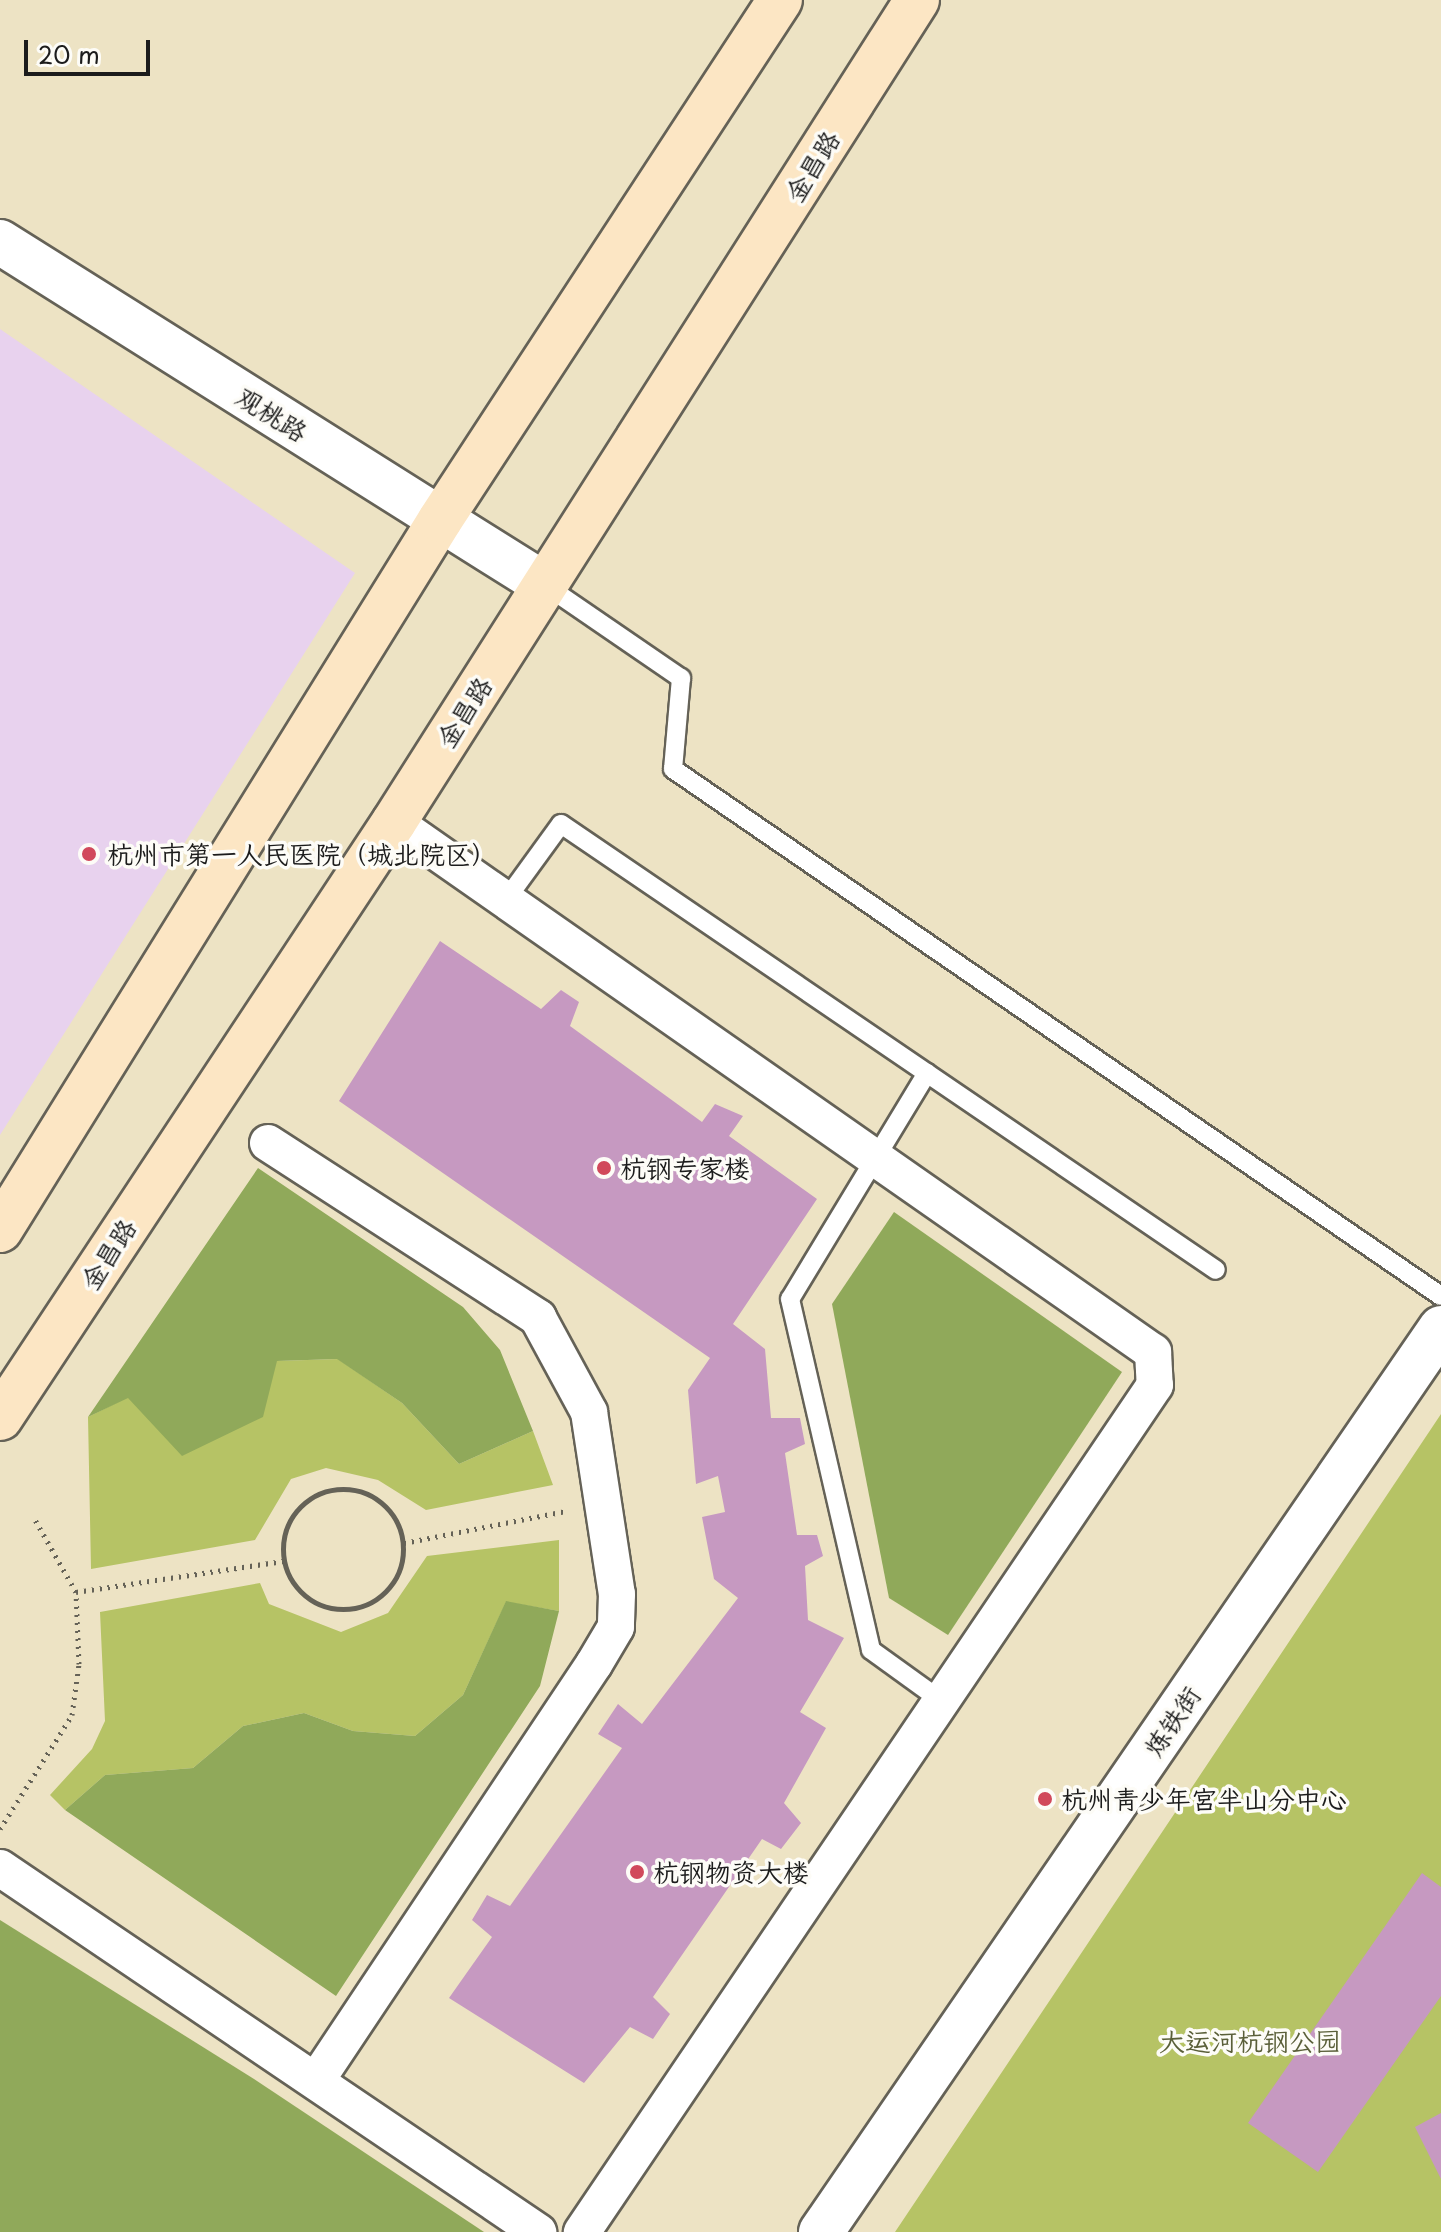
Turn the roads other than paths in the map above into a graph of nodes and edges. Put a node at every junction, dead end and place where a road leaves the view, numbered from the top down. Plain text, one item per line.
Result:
1 (780, 0) edge
2 (917, 0) edge
3 (0, 242) edge
4 (440, 520) junction
5 (545, 585) junction
6 (394, 822) junction
7 (505, 901) junction
8 (927, 1073) junction
9 (268, 1143) dead end
10 (877, 1159) junction
11 (0, 1230) edge
12 (1216, 1270) dead end
13 (1441, 1296) edge
14 (1441, 1328) edge
15 (0, 1418) edge
16 (946, 1704) junction
17 (0, 1868) edge
18 (316, 2081) junction
19 (538, 2232) edge
20 (582, 2232) edge
21 (821, 2232) edge

1 - 4 main road
2 - 5 main road, 金昌路
3 - 4 street, 观桃路
4 - 5 street, 观桃路
4 - 11 main road
5 - 6 main road, 金昌路
5 - 13 lane
6 - 7 street
6 - 15 main road, 金昌路
7 - 8 lane
7 - 10 street
8 - 10 lane
8 - 12 lane
9 - 18 street
10 - 16 lane
10 - 16 street
14 - 21 street, 炼铁街
16 - 20 street
17 - 18 street
18 - 19 street

